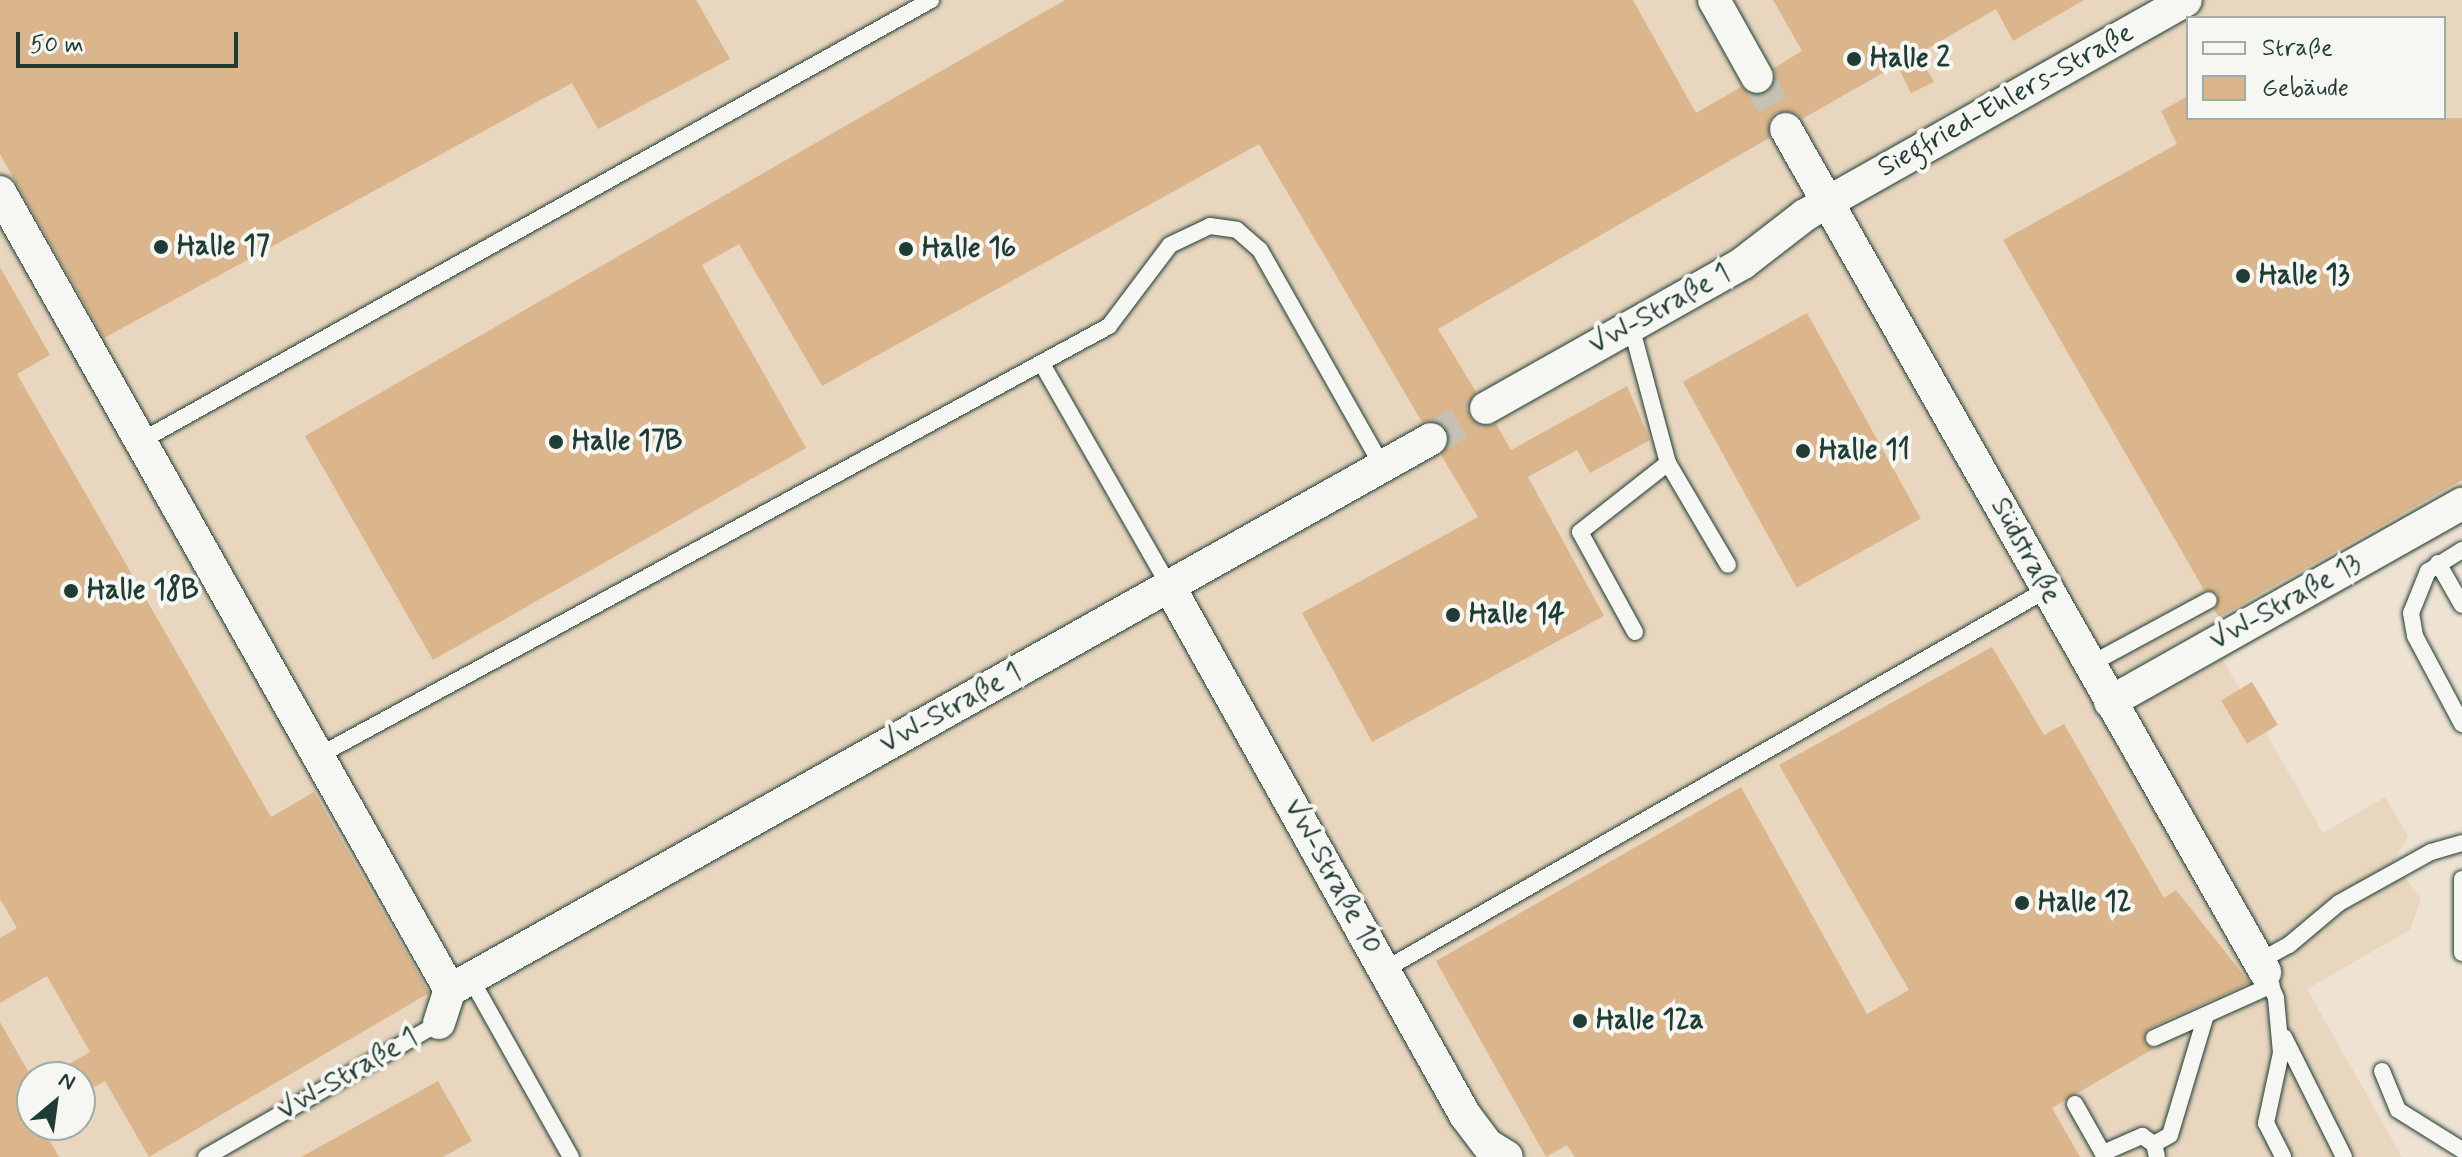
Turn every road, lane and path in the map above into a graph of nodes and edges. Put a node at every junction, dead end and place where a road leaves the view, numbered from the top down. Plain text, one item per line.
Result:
1 (931, 0) edge
2 (1714, 0) edge
3 (2186, 0) edge
4 (1757, 77) tunnel mouth
5 (1786, 129) tunnel mouth
6 (0, 192) edge
7 (1827, 202) junction
8 (1631, 326) junction
9 (1042, 364) junction
10 (1486, 408) tunnel mouth
11 (1431, 439) tunnel mouth
12 (141, 441) junction
13 (1668, 463) junction
14 (1382, 466) junction
15 (2462, 504) edge
16 (2462, 550) edge
17 (2438, 563) junction
18 (1728, 565) dead end
19 (1169, 586) junction
20 (2046, 590) junction
21 (2209, 600) dead end
22 (2462, 605) edge
23 (1635, 632) dead end
24 (2089, 665) junction
25 (2110, 702) junction
26 (2462, 724) edge
27 (320, 755) junction
28 (2462, 843) edge
29 (2462, 879) edge
30 (2462, 953) edge
31 (1384, 970) junction
32 (2265, 973) junction
33 (461, 984) junction
34 (2206, 1015) junction
35 (439, 1023) joint
36 (2280, 1024) junction
37 (2154, 1038) dead end
38 (2382, 1071) dead end
39 (2075, 1104) dead end
40 (2156, 1150) edge
41 (2462, 1150) edge
42 (2104, 1155) edge
43 (206, 1157) edge
44 (571, 1157) edge
45 (1507, 1157) edge
46 (2283, 1157) edge
47 (2344, 1157) edge

1 - 12 lane
2 - 4 street
3 - 7 street, Siegfried-Ehlers-Straße
5 - 7 street, Südstraße
6 - 12 street
7 - 8 street, VW-Straße 1
7 - 20 street, Südstraße
8 - 10 street, VW-Straße 1
8 - 13 lane
9 - 14 lane
9 - 19 lane
9 - 27 lane
11 - 14 street, VW-Straße 1
12 - 27 street
13 - 18 lane
13 - 23 lane
14 - 19 street, VW-Straße 1
15 - 25 street, VW-Straße 13
16 - 17 lane
17 - 22 lane
17 - 26 lane
19 - 31 street, VW-Straße 10
19 - 33 street, VW-Straße 1
20 - 24 street, Südstraße
20 - 31 lane
21 - 24 lane
24 - 25 street, Südstraße
25 - 32 street, Südstraße
27 - 33 street
28 - 32 lane
29 - 30 lane
31 - 45 street, VW-Straße 10
32 - 34 lane
32 - 36 lane
33 - 35 street, VW-Straße 1
33 - 44 lane
34 - 37 lane
34 - 40 lane
35 - 43 lane, VW-Straße 1
36 - 46 lane
36 - 47 lane
38 - 41 lane
39 - 42 lane
40 - 42 lane

